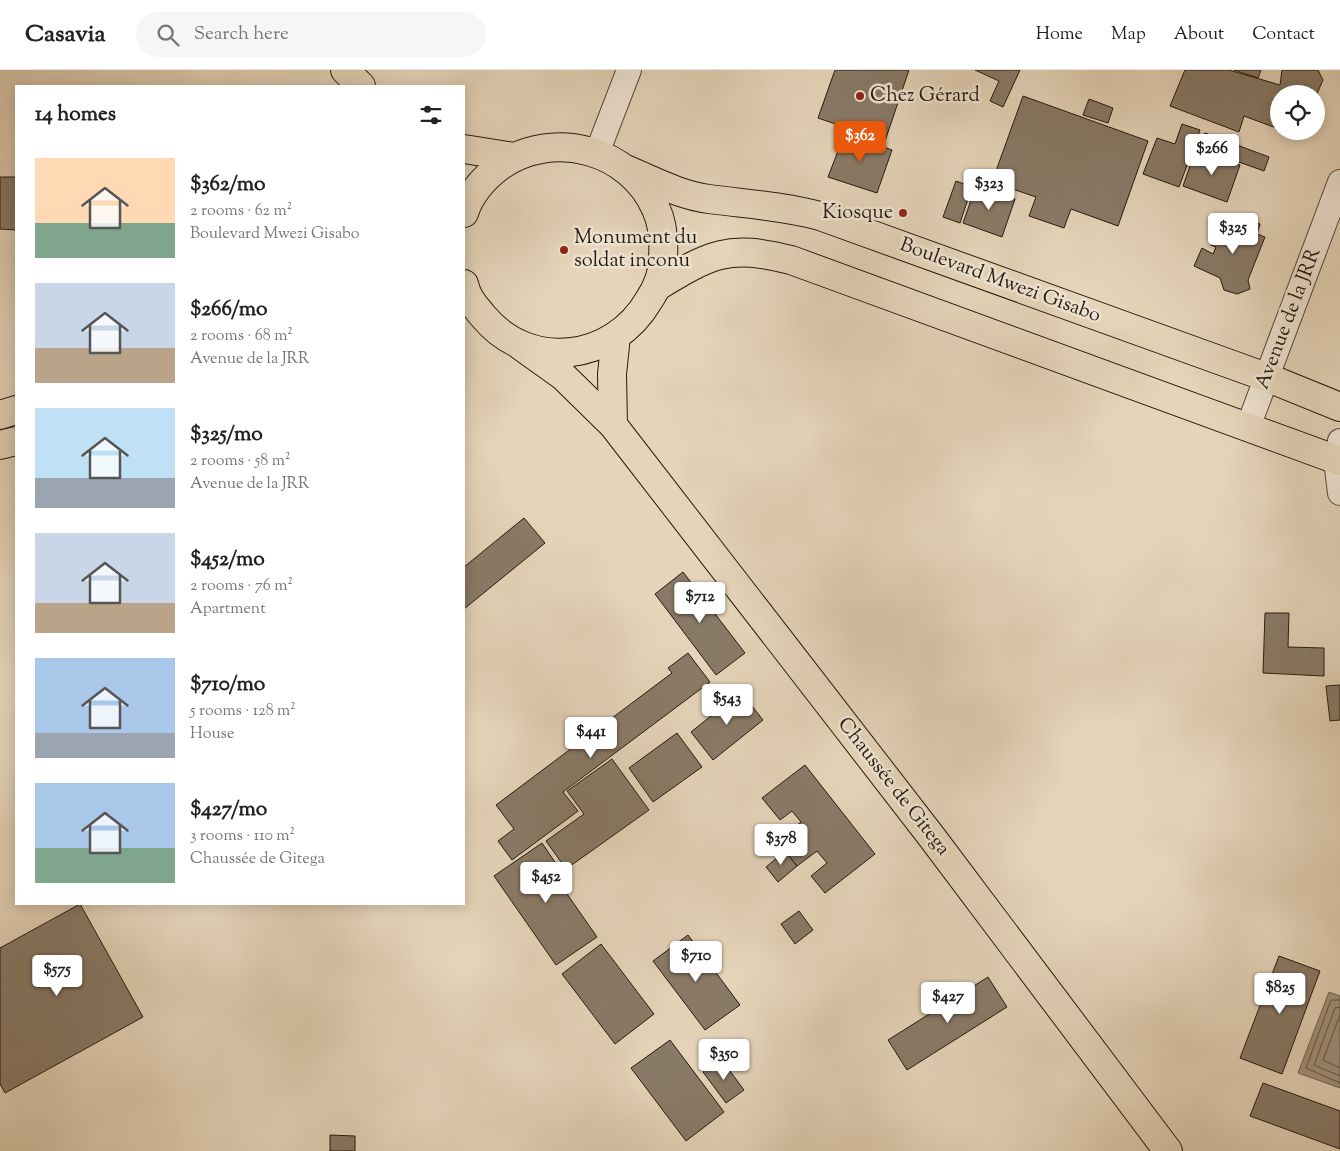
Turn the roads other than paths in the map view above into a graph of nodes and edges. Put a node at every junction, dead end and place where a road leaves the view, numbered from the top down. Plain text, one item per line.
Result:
1 (345, 70) edge
2 (629, 70) edge
3 (360, 85) edge
4 (465, 149) edge
5 (597, 153) junction
6 (514, 156) junction
7 (625, 169) junction
8 (1340, 182) edge
9 (465, 210) edge
10 (658, 286) junction
11 (465, 288) edge
12 (465, 328) edge
13 (495, 331) junction
14 (616, 336) junction
15 (521, 346) junction
16 (1266, 377) junction
17 (1340, 406) edge
18 (15, 410) edge
19 (0, 414) edge
20 (614, 425) junction
21 (1248, 427) junction
22 (15, 441) edge
23 (0, 445) edge
24 (1339, 454) edge
25 (1340, 492) edge
26 (1168, 1151) edge

1 - 3 main road
2 - 5 street
4 - 6 main road
5 - 6 main road
5 - 7 main road
6 - 9 main road
7 - 10 main road
7 - 16 main road, Boulevard Mwezi Gisabo
8 - 16 street, Avenue de la JRR
10 - 14 main road
10 - 21 main road
11 - 13 main road
12 - 13 main road
13 - 15 main road
14 - 15 main road
14 - 20 main road
15 - 20 main road, Chaussée de Gitega
16 - 17 main road, Boulevard Mwezi Gisabo
16 - 21 street, Avenue de la JRR
18 - 19 main road
20 - 26 main road, Chaussée de Gitega
21 - 24 main road
22 - 23 main road
24 - 25 street

